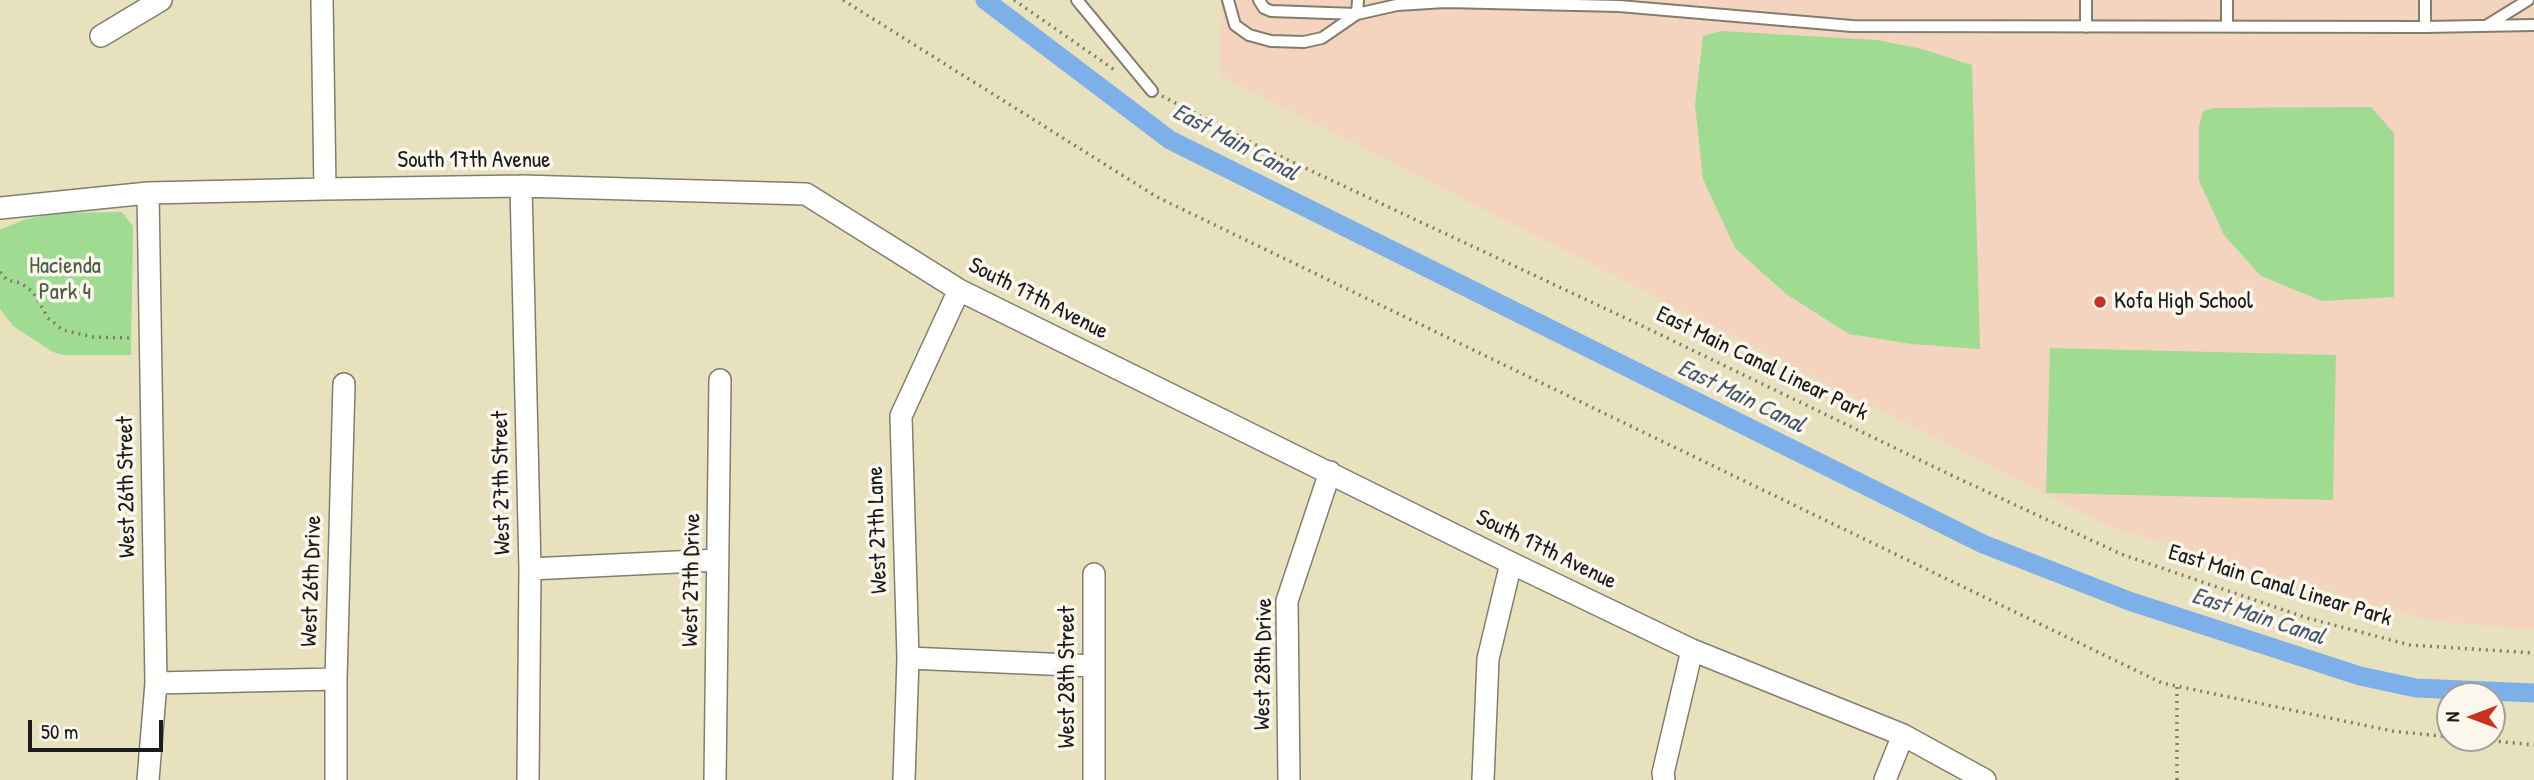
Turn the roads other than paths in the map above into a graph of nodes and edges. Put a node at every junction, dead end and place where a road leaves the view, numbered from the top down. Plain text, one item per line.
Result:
1 (161, 0) edge
2 (322, 0) edge
3 (1077, 0) edge
4 (1228, 0) edge
5 (1259, 0) edge
6 (1312, 0) edge
7 (1358, 0) edge
8 (2086, 0) edge
9 (2227, 0) edge
10 (2425, 0) edge
11 (2528, 0) edge
12 (1440, 1) edge
13 (1619, 3) edge
14 (1312, 13) junction
15 (1357, 14) junction
16 (2534, 25) edge
17 (2227, 26) junction
18 (2485, 26) junction
19 (2086, 27) junction
20 (2425, 27) junction
21 (101, 36) dead end
22 (1152, 91) road end
23 (522, 186) junction
24 (325, 189) junction
25 (148, 193) junction
26 (0, 208) edge
27 (959, 290) junction
28 (720, 380) dead end
29 (344, 384) dead end
30 (1330, 472) junction
31 (718, 560) junction
32 (1511, 563) junction
33 (530, 569) junction
34 (1094, 573) dead end
35 (1692, 650) junction
36 (908, 658) junction
37 (1094, 666) junction
38 (336, 679) junction
39 (156, 683) junction
40 (1903, 735) junction
41 (148, 780) edge
42 (336, 780) edge
43 (528, 780) edge
44 (715, 780) edge
45 (904, 780) edge
46 (1094, 780) edge
47 (1289, 780) edge
48 (1483, 780) edge
49 (1664, 780) edge
50 (1885, 780) edge
51 (1985, 780) edge

1 - 21 street
2 - 24 street
3 - 22 lane
4 - 15 lane
5 - 14 lane
6 - 14 lane
7 - 15 lane
8 - 19 lane
9 - 17 lane
10 - 20 lane
11 - 18 lane
12 - 13 lane
12 - 15 lane
13 - 19 lane
14 - 15 lane
16 - 18 lane
17 - 19 lane
17 - 20 lane
18 - 20 lane
23 - 24 street, South 17th Avenue
23 - 27 street, South 17th Avenue
23 - 33 street, West 27th Street
24 - 25 street, South 17th Avenue
25 - 26 street, South 17th Avenue
25 - 39 street, West 26th Street
27 - 30 street, South 17th Avenue
27 - 36 street, West 27th Lane
28 - 31 street, West 27th Drive
29 - 38 street, West 26th Drive
30 - 32 street, South 17th Avenue
30 - 47 street, West 28th Drive
31 - 33 street
31 - 44 street, West 27th Drive
32 - 35 street, South 17th Avenue
32 - 48 street
33 - 43 street, West 27th Street
34 - 37 street, West 28th Street
35 - 40 street, South 17th Avenue
35 - 49 street
36 - 37 street
36 - 45 street, West 27th Lane
37 - 46 street, West 28th Street
38 - 39 street
38 - 42 street, West 26th Drive
39 - 41 street, West 26th Street
40 - 50 street
40 - 51 street, South 17th Avenue

